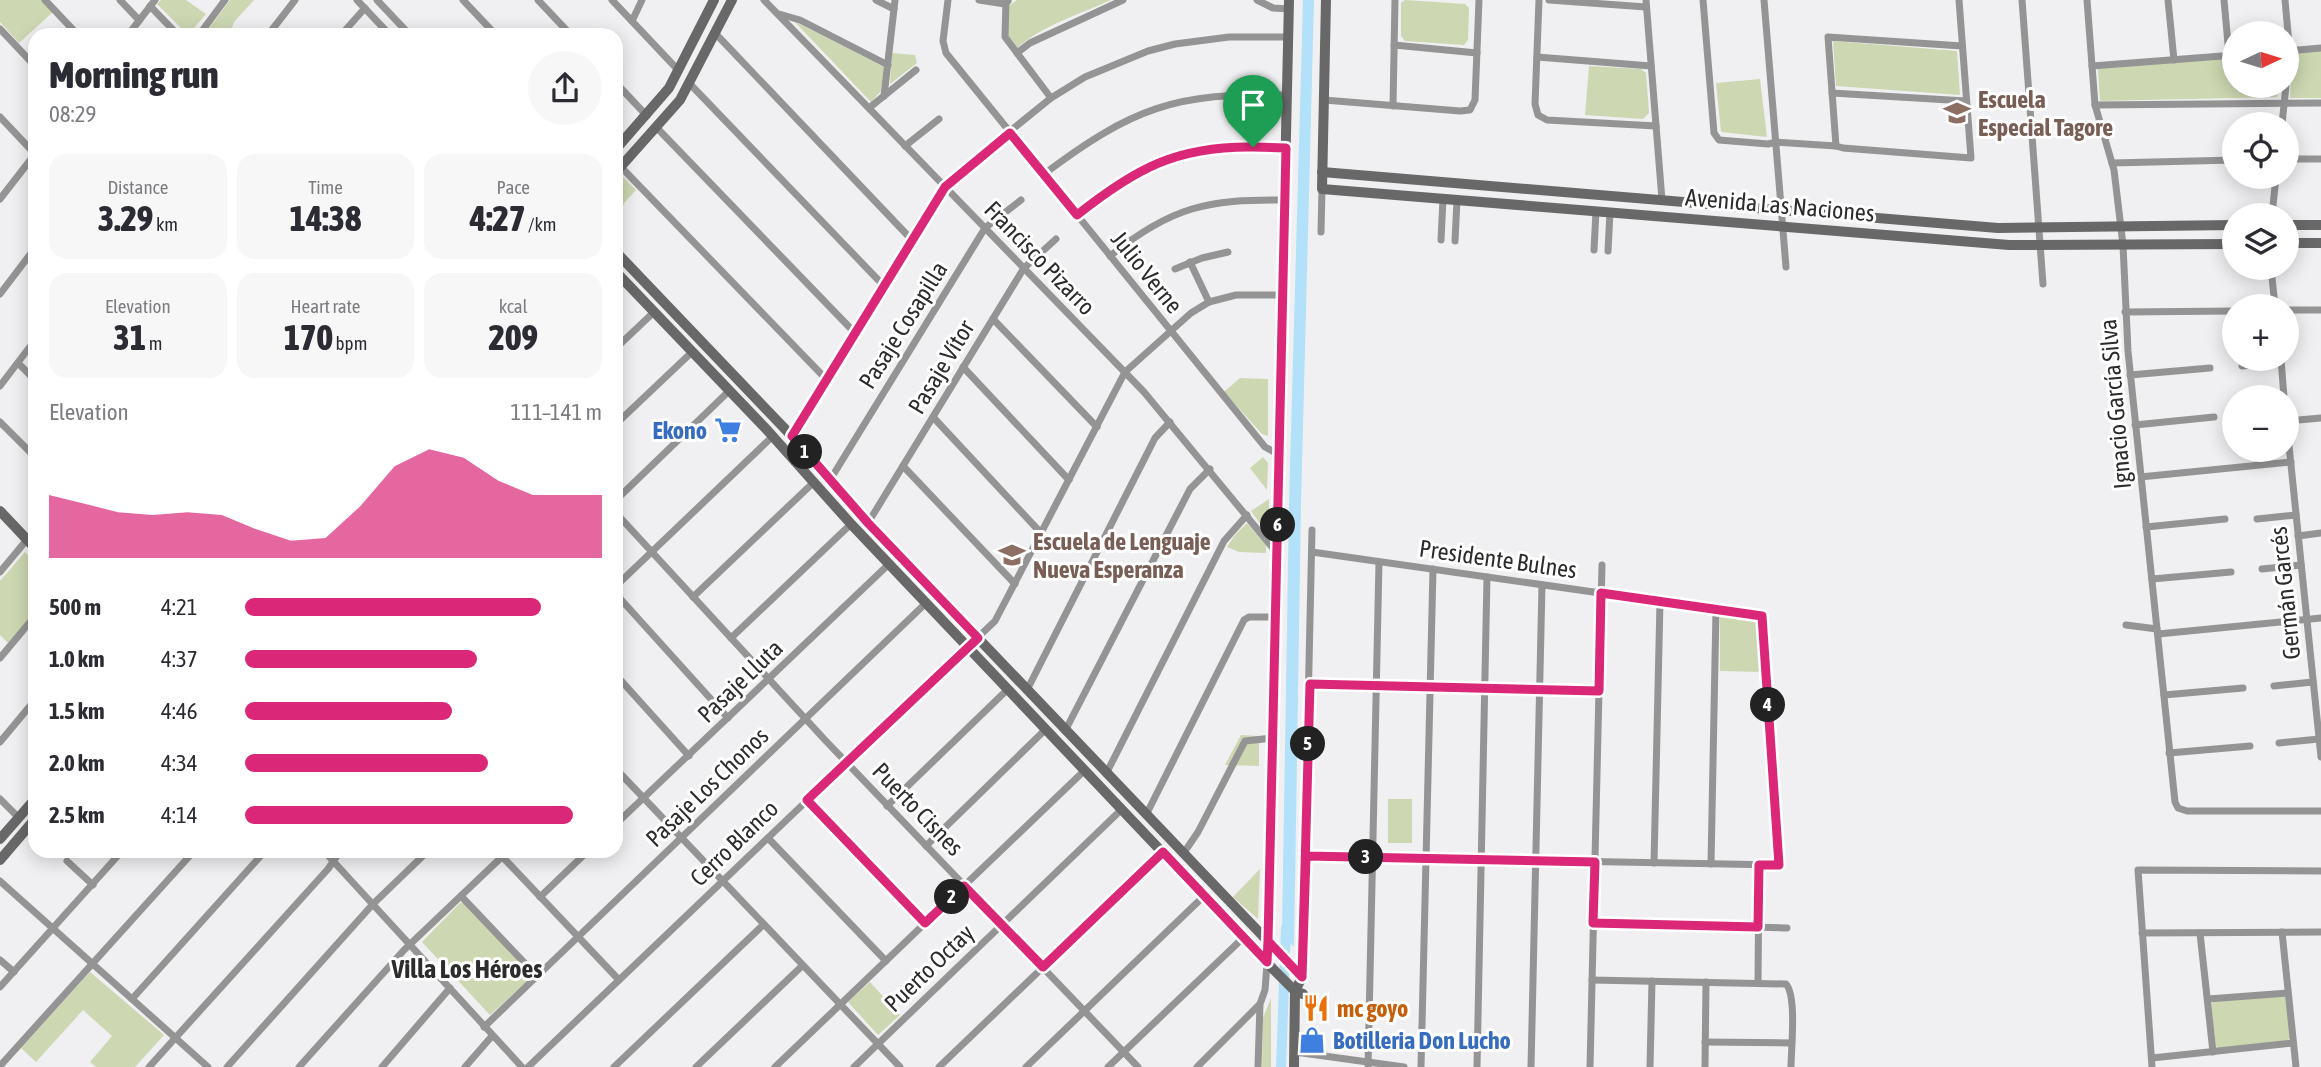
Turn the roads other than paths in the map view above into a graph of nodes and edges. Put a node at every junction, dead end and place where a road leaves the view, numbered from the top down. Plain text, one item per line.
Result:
1 (45, 0) edge
2 (120, 0) edge
3 (225, 0) edge
4 (295, 0) edge
5 (357, 0) edge
6 (377, 0) edge
7 (463, 0) edge
8 (538, 0) edge
9 (612, 0) edge
10 (642, 0) edge
11 (714, 0) edge
12 (732, 0) edge
13 (764, 0) edge
14 (876, 0) edge
15 (895, 0) edge
16 (948, 0) edge
17 (979, 0) edge
18 (1123, 0) edge
19 (1257, 0) edge
20 (1326, 0) edge
21 (1395, 0) edge
22 (1479, 0) edge
23 (1539, 0) edge
24 (1549, 0) edge
25 (1703, 0) edge
26 (1764, 0) edge
27 (1959, 0) edge
28 (2022, 0) edge
29 (2087, 0) edge
30 (2168, 0) edge
31 (2224, 0) edge
32 (2285, 0) edge
33 (1007, 1) edge
34 (153, 3) edge
35 (1646, 3) edge
36 (1289, 5) edge
37 (365, 8) junction
38 (894, 9) junction
39 (778, 13) junction
40 (139, 20) junction
41 (632, 21) junction
42 (2227, 21) edge
43 (2286, 21) edge
44 (71, 28) edge
45 (133, 28) edge
46 (173, 28) edge
47 (204, 28) edge
48 (273, 28) edge
49 (347, 28) edge
50 (384, 28) edge
51 (403, 28) edge
52 (489, 28) edge
53 (564, 28) edge
54 (0, 29) edge
55 (715, 33) junction
56 (1288, 37) junction
57 (1394, 45) junction
58 (1962, 46) junction
59 (2321, 48) edge
60 (2300, 50) edge
61 (1017, 53) junction
62 (1477, 53) junction
63 (2222, 56) edge
64 (1537, 57) junction
65 (28, 59) edge
66 (2174, 60) junction
67 (888, 65) junction
68 (1651, 66) junction
69 (2092, 66) junction
70 (916, 70) dead end
71 (679, 71) junction
72 (690, 84) junction
73 (623, 90) edge
74 (1832, 93) junction
75 (1287, 95) junction
76 (884, 96) junction
77 (1051, 98) junction
78 (2285, 98) edge
79 (1324, 100) junction
80 (1966, 101) junction
81 (2284, 103) junction
82 (2321, 103) edge
83 (2095, 105) junction
84 (1392, 106) junction
85 (869, 108) junction
86 (2283, 112) edge
87 (647, 116) junction
88 (0, 117) edge
89 (939, 119) dead end
90 (1656, 126) junction
91 (657, 128) junction
92 (1010, 133) junction
93 (623, 142) edge
94 (1776, 142) junction
95 (905, 146) junction
96 (1836, 146) junction
97 (28, 147) edge
98 (1286, 148) junction
99 (2299, 159) edge
100 (2321, 159) edge
101 (2222, 160) edge
102 (28, 163) edge
103 (2112, 163) junction
104 (623, 164) edge
105 (1322, 172) junction
106 (623, 174) edge
107 (1044, 174) junction
108 (945, 187) junction
109 (1322, 189) junction
110 (0, 199) edge
111 (1443, 199) junction
112 (1021, 200) dead end
113 (1284, 200) junction
114 (1457, 200) junction
115 (1662, 200) junction
116 (1781, 210) junction
117 (1596, 211) junction
118 (1611, 212) junction
119 (1077, 215) junction
120 (2222, 225) edge
121 (2299, 225) edge
122 (2321, 225) edge
123 (1782, 226) junction
124 (2120, 226) junction
125 (985, 228) junction
126 (2039, 229) junction
127 (1321, 232) dead end
128 (1056, 239) dead end
129 (912, 240) junction
130 (1441, 240) dead end
131 (1455, 241) dead end
132 (2299, 243) edge
133 (2321, 243) edge
134 (2222, 244) edge
135 (2123, 245) junction
136 (2040, 246) junction
137 (1594, 250) dead end
138 (1608, 251) dead end
139 (1228, 252) dead end
140 (1110, 256) junction
141 (28, 257) edge
142 (623, 260) edge
143 (1190, 262) junction
144 (1786, 267) dead end
145 (1024, 268) junction
146 (1175, 270) dead end
147 (623, 280) edge
148 (2043, 284) dead end
149 (884, 286) junction
150 (0, 294) edge
151 (1283, 295) junction
152 (1209, 302) junction
153 (2299, 310) edge
154 (2321, 310) edge
155 (2222, 311) edge
156 (654, 312) junction
157 (2125, 313) junction
158 (993, 319) junction
159 (1170, 331) junction
160 (855, 333) junction
161 (623, 341) edge
162 (28, 349) edge
163 (692, 352) junction
164 (18, 363) junction
165 (963, 367) junction
166 (2210, 368) dead end
167 (1125, 372) junction
168 (28, 373) edge
169 (2130, 375) junction
170 (827, 380) junction
171 (0, 386) edge
172 (729, 391) junction
173 (623, 417) edge
174 (933, 417) junction
175 (2214, 417) dead end
176 (2321, 418) edge
177 (0, 422) edge
178 (1170, 422) junction
179 (2299, 422) edge
180 (2135, 425) junction
181 (1097, 426) junction
182 (773, 436) junction
183 (792, 436) junction
184 (28, 450) edge
185 (1278, 454) junction
186 (2291, 462) joint
187 (903, 466) junction
188 (1210, 470) junction
189 (2140, 477) junction
190 (830, 480) junction
191 (1069, 480) junction
192 (814, 482) junction
193 (623, 493) edge
194 (0, 511) edge
195 (1247, 515) junction
196 (2296, 515) junction
197 (2225, 519) dead end
198 (2258, 519) dead end
199 (623, 521) edge
200 (868, 523) junction
201 (851, 524) junction
202 (2146, 527) junction
203 (1312, 530) dead end
204 (1041, 533) junction
205 (2321, 533) edge
206 (2298, 536) junction
207 (28, 541) edge
208 (28, 547) edge
209 (652, 552) junction
210 (1277, 552) junction
211 (1312, 552) junction
212 (1379, 562) junction
213 (889, 564) junction
214 (1602, 565) dead end
215 (2301, 565) junction
216 (1433, 569) junction
217 (2262, 569) dead end
218 (0, 572) edge
219 (2231, 572) dead end
220 (1487, 577) junction
221 (623, 579) edge
222 (2152, 579) junction
223 (1015, 584) junction
224 (1542, 585) junction
225 (1601, 593) junction
226 (693, 597) junction
227 (623, 602) edge
228 (1660, 602) junction
229 (926, 603) junction
230 (1716, 610) junction
231 (1276, 617) junction
232 (2321, 618) edge
233 (2307, 619) junction
234 (28, 624) edge
235 (2126, 625) dead end
236 (2157, 632) junction
237 (731, 638) junction
238 (978, 638) junction
239 (968, 647) junction
240 (0, 658) edge
241 (768, 680) junction
242 (2313, 682) junction
243 (623, 683) edge
244 (1310, 684) junction
245 (1377, 686) junction
246 (2274, 686) dead end
247 (1431, 687) junction
248 (2243, 688) dead end
249 (1008, 689) junction
250 (1485, 689) junction
251 (1027, 690) junction
252 (1540, 690) junction
253 (1599, 691) junction
254 (2164, 695) junction
255 (28, 708) edge
256 (728, 718) junction
257 (805, 719) junction
258 (1046, 729) junction
259 (1065, 731) junction
260 (1273, 737) junction
261 (2319, 739) junction
262 (0, 742) edge
263 (2279, 744) dead end
264 (2250, 746) dead end
265 (2169, 753) junction
266 (689, 756) junction
267 (2321, 757) edge
268 (846, 763) junction
269 (1085, 770) junction
270 (1106, 774) junction
271 (623, 777) edge
272 (0, 799) edge
273 (643, 799) junction
274 (807, 800) junction
275 (887, 806) junction
276 (28, 807) edge
277 (1122, 809) junction
278 (2321, 811) edge
279 (1146, 816) junction
280 (19, 818) junction
281 (623, 818) edge
282 (28, 827) edge
283 (768, 838) junction
284 (0, 839) edge
285 (680, 839) junction
286 (926, 846) junction
287 (1163, 852) junction
288 (1183, 854) junction
289 (1306, 856) junction
290 (116, 858) edge
291 (188, 858) edge
292 (259, 858) edge
293 (330, 858) edge
294 (335, 858) edge
295 (421, 858) edge
296 (497, 858) edge
297 (506, 858) edge
298 (581, 858) edge
299 (1373, 858) junction
300 (1426, 859) junction
301 (0, 860) edge
302 (1482, 860) junction
303 (67, 861) dead end
304 (333, 861) junction
305 (1536, 861) junction
306 (1595, 862) junction
307 (1654, 863) junction
308 (1711, 864) junction
309 (1759, 865) junction
310 (2321, 871) edge
311 (0, 880) edge
312 (722, 882) junction
313 (93, 885) junction
314 (964, 886) junction
315 (461, 896) junction
316 (1204, 896) junction
317 (540, 897) junction
318 (373, 904) junction
319 (925, 923) junction
320 (1593, 923) junction
321 (763, 925) junction
322 (1002, 925) junction
323 (1758, 927) junction
324 (53, 928) junction
325 (1787, 928) dead end
326 (2281, 932) junction
327 (2321, 932) edge
328 (2142, 933) junction
329 (2200, 933) junction
330 (578, 937) junction
331 (1244, 937) junction
332 (411, 944) junction
333 (1271, 944) junction
334 (0, 960) edge
335 (886, 961) junction
336 (93, 964) junction
337 (1270, 965) junction
338 (802, 966) junction
339 (1043, 967) junction
340 (14, 972) junction
341 (537, 976) junction
342 (1302, 977) junction
343 (619, 980) junction
344 (1592, 980) junction
345 (1652, 981) junction
346 (1706, 982) junction
347 (1758, 984) junction
348 (0, 987) edge
349 (450, 988) junction
350 (1296, 991) junction
351 (2288, 993) junction
352 (132, 999) junction
353 (2208, 999) junction
354 (1260, 1004) junction
355 (840, 1005) junction
356 (1084, 1011) junction
357 (484, 1027) junction
358 (492, 1036) junction
359 (175, 1038) junction
360 (1705, 1041) junction
361 (1791, 1043) junction
362 (2293, 1043) junction
363 (878, 1044) junction
364 (1124, 1052) junction
365 (1298, 1052) junction
366 (2213, 1052) junction
367 (2152, 1058) junction
368 (1368, 1064) edge
369 (0, 1066) edge
370 (149, 1067) edge
371 (208, 1067) edge
372 (227, 1067) edge
373 (299, 1067) edge
374 (382, 1067) edge
375 (465, 1067) edge
376 (522, 1067) edge
377 (528, 1067) edge
378 (614, 1067) edge
379 (696, 1067) edge
380 (775, 1067) edge
381 (854, 1067) edge
382 (900, 1067) edge
383 (939, 1067) edge
384 (1026, 1067) edge
385 (1108, 1067) edge
386 (1138, 1067) edge
387 (1197, 1067) edge
388 (1258, 1067) edge
389 (1294, 1067) edge
390 (1301, 1067) edge
391 (1404, 1067) edge
392 (1421, 1067) edge
393 (1477, 1067) edge
394 (1531, 1067) edge
395 (1590, 1067) edge
396 (1650, 1067) edge
397 (1705, 1067) edge
398 (1791, 1067) edge
399 (2152, 1067) edge
400 (2295, 1067) edge

1 - 44 street
2 - 40 street
3 - 47 street
4 - 48 street
5 - 37 street
6 - 51 street
7 - 52 street
8 - 53 street
9 - 41 street
10 - 41 street
11 - 71 street
12 - 55 street
13 - 39 street, Francisco Pizarro
14 - 38 street
15 - 38 street
16 - 92 street, Julio Verne
17 - 33 street
18 - 61 street
19 - 36 street
20 - 79 street
21 - 57 street
22 - 62 street
23 - 64 street
24 - 35 street
25 - 94 street
26 - 94 street
27 - 58 street
28 - 126 street
29 - 69 street, Ignacio García Silva
30 - 66 street
31 - 42 street
32 - 43 street
33 - 61 street
34 - 40 street
34 - 46 street
35 - 68 street
36 - 56 street
37 - 49 street
37 - 50 street
38 - 67 street
39 - 67 street
39 - 85 street, Francisco Pizarro
40 - 45 street
41 - 71 street
54 - 65 street
55 - 72 street
55 - 129 street
56 - 75 street
56 - 77 street
57 - 62 street
57 - 84 street
58 - 74 street
58 - 80 street
59 - 60 street
61 - 77 street
62 - 84 street
63 - 66 street
64 - 68 street
64 - 90 street
66 - 69 street
67 - 76 street
68 - 90 street
69 - 83 street, Ignacio García Silva
70 - 76 street
71 - 87 street
72 - 91 street
72 - 149 street
73 - 87 street
74 - 80 street
74 - 96 street
75 - 98 street
75 - 107 street
76 - 85 street
77 - 92 street
78 - 81 street
79 - 84 street
79 - 105 street
80 - 96 street
81 - 82 street
81 - 83 street
81 - 86 street
83 - 103 street, Ignacio García Silva
85 - 95 street, Francisco Pizarro
87 - 93 street
88 - 97 street
89 - 95 street
90 - 115 street
91 - 104 street
91 - 160 street
92 - 107 street, Julio Verne
92 - 108 street
94 - 96 street
94 - 116 street
95 - 108 street, Francisco Pizarro
98 - 113 street
98 - 119 street
99 - 100 street
101 - 103 street
102 - 110 street
103 - 124 street, Ignacio García Silva
105 - 109 street
105 - 115 street, Avenida Las Naciones
106 - 170 street
107 - 119 street, Julio Verne
108 - 125 street, Francisco Pizarro
108 - 129 street
109 - 111 street, Avenida Las Naciones
109 - 127 street
111 - 114 street, Avenida Las Naciones
111 - 130 street
112 - 125 street, Pasaje Cosapilla
113 - 140 street
113 - 151 street
114 - 117 street, Avenida Las Naciones
114 - 131 street
115 - 116 street, Avenida Las Naciones
116 - 123 street
116 - 126 street, Avenida Las Naciones
117 - 118 street, Avenida Las Naciones
117 - 137 street
118 - 123 street, Avenida Las Naciones
118 - 138 street
119 - 140 street, Julio Verne
120 - 124 street, Avenida Las Naciones
121 - 122 street
123 - 136 street, Avenida Las Naciones
123 - 144 street
124 - 126 street, Avenida Las Naciones
124 - 135 street, Ignacio García Silva
125 - 145 street, Francisco Pizarro
125 - 190 street, Pasaje Cosapilla
126 - 136 street
128 - 145 street, Pasaje Vítor
129 - 149 street
132 - 133 street
134 - 135 street, Avenida Las Naciones
135 - 136 street, Avenida Las Naciones
135 - 157 street, Ignacio García Silva
136 - 148 street
139 - 143 street
140 - 159 street, Julio Verne
141 - 150 street
142 - 183 street
143 - 146 street
143 - 152 street
145 - 158 street, Pasaje Vítor
145 - 167 street, Francisco Pizarro
147 - 156 street
149 - 160 street
151 - 152 street, Cerro Blanco
151 - 185 street
152 - 159 street, Cerro Blanco
153 - 154 street
155 - 157 street
156 - 161 street
156 - 163 street
157 - 169 street, Ignacio García Silva
158 - 165 street, Pasaje Vítor
158 - 181 street
159 - 167 street, Cerro Blanco
159 - 185 street, Julio Verne
160 - 170 street
162 - 164 street
163 - 172 street
163 - 173 street
164 - 168 street
164 - 171 street
165 - 174 street, Pasaje Vítor
165 - 191 street
166 - 169 street
167 - 178 street, Francisco Pizarro
167 - 181 street, Cerro Blanco
169 - 180 street, Ignacio García Silva
170 - 183 street
172 - 182 street
172 - 193 street
174 - 187 street, Pasaje Vítor
174 - 204 street
175 - 180 street
176 - 179 street
177 - 184 street
178 - 188 street, Francisco Pizarro
178 - 251 street
180 - 189 street, Ignacio García Silva
181 - 191 street, Cerro Blanco
182 - 192 street
182 - 209 street
183 - 190 street
185 - 210 street
186 - 189 street
186 - 196 street, Germán Garcés
187 - 200 street, Pasaje Vítor
187 - 223 street
188 - 195 street, Francisco Pizarro
188 - 259 street
189 - 202 street, Ignacio García Silva
190 - 200 street
191 - 204 street, Cerro Blanco
192 - 201 street
192 - 226 street
194 - 207 street
195 - 210 street, Francisco Pizarro
195 - 270 street
196 - 198 street
196 - 206 street, Germán Garcés
197 - 202 street
199 - 209 street, Puerto Cisnes
200 - 238 street
201 - 213 street
201 - 237 street
202 - 222 street, Ignacio García Silva
203 - 211 street
204 - 223 street, Cerro Blanco
205 - 206 street
206 - 215 street, Germán Garcés
208 - 218 street
209 - 221 street
209 - 226 street, Puerto Cisnes
210 - 231 street
211 - 212 street, Presidente Bulnes
211 - 244 street
212 - 216 street, Presidente Bulnes
212 - 245 street
213 - 229 street
213 - 241 street, Pasaje Lluta
214 - 225 street
215 - 217 street
215 - 233 street, Germán Garcés
216 - 220 street, Presidente Bulnes
216 - 247 street
219 - 222 street
220 - 224 street, Presidente Bulnes
220 - 250 street
222 - 236 street, Ignacio García Silva
223 - 238 street, Cerro Blanco
224 - 225 street, Presidente Bulnes
224 - 252 street
225 - 228 street, Presidente Bulnes
225 - 253 street
226 - 237 street, Puerto Cisnes
227 - 256 street
228 - 230 street, Presidente Bulnes
228 - 307 street
229 - 239 street
229 - 257 street, Pasaje Los Chonos
230 - 308 street
230 - 309 street, Presidente Bulnes
231 - 260 street
231 - 279 street
232 - 233 street
233 - 236 street
233 - 242 street, Germán Garcés
234 - 240 street
235 - 236 street
236 - 254 street, Ignacio García Silva
237 - 241 street, Puerto Cisnes
238 - 239 street, Cerro Blanco
238 - 251 street
239 - 249 street
239 - 268 street, Cerro Blanco
241 - 256 street, Pasaje Lluta
241 - 257 street, Puerto Cisnes
242 - 246 street
242 - 261 street, Germán Garcés
243 - 266 street
244 - 245 street
244 - 289 street
245 - 247 street
245 - 299 street
247 - 250 street
247 - 300 street
248 - 254 street
249 - 258 street
249 - 275 street
250 - 252 street
250 - 302 street
251 - 259 street
252 - 253 street
252 - 305 street
253 - 306 street
254 - 265 street, Ignacio García Silva
255 - 262 street
256 - 266 street, Pasaje Lluta
257 - 268 street, Puerto Cisnes
257 - 285 street, Pasaje Los Chonos
258 - 269 street
258 - 286 street
259 - 270 street
260 - 288 street
260 - 333 street
261 - 263 street
261 - 267 street, Germán Garcés
264 - 265 street
265 - 278 street, Ignacio García Silva
266 - 273 street, Pasaje Lluta
268 - 274 street, Cerro Blanco
268 - 275 street, Puerto Cisnes
269 - 277 street
269 - 314 street
270 - 279 street
271 - 273 street
272 - 280 street
273 - 281 street, Pasaje Lluta
273 - 285 street
274 - 283 street, Cerro Blanco
274 - 319 street
275 - 286 street, Puerto Cisnes
276 - 280 street
277 - 287 street
277 - 322 street, Puerto Octay
279 - 288 street
280 - 284 street
282 - 301 street
283 - 312 street, Cerro Blanco
283 - 335 street
285 - 312 street
285 - 330 street, Pasaje Los Chonos
286 - 314 street, Puerto Cisnes
287 - 316 street
287 - 339 street
288 - 333 street
289 - 299 street
289 - 342 street
290 - 313 street
291 - 336 street
292 - 352 street
293 - 304 street
294 - 304 street
295 - 318 street
296 - 315 street
297 - 317 street
298 - 317 street
299 - 300 street
299 - 368 street
300 - 302 street
300 - 392 street
302 - 305 street
302 - 393 street
303 - 313 street
304 - 318 street
304 - 359 street
305 - 306 street
305 - 394 street
306 - 307 street
306 - 320 street
307 - 308 street
308 - 309 street
309 - 323 street
310 - 328 street
311 - 324 street
312 - 321 street
312 - 343 street, Cerro Blanco
313 - 324 street
314 - 319 street
314 - 322 street, Puerto Cisnes
315 - 332 street
315 - 341 street
316 - 331 street
316 - 356 street
317 - 330 street
318 - 332 street
318 - 372 street
319 - 335 street
320 - 323 street
320 - 344 street
321 - 338 street
321 - 378 street
322 - 339 street, Puerto Cisnes
322 - 363 street, Puerto Octay
323 - 325 street
323 - 347 street
324 - 336 street
324 - 340 street
326 - 327 street
326 - 329 street
326 - 351 street
328 - 329 street
328 - 367 street
329 - 353 street
330 - 341 street, Pasaje Los Chonos
330 - 343 street
331 - 337 street
331 - 364 street
332 - 349 street
332 - 373 street
333 - 337 street
333 - 342 street
334 - 340 street
335 - 355 street
336 - 352 street
336 - 369 street
337 - 350 street
337 - 354 street
338 - 355 street
338 - 379 street
339 - 356 street, Puerto Cisnes
339 - 383 street
340 - 348 street
341 - 357 street, Pasaje Los Chonos
342 - 350 street
343 - 377 street, Cerro Blanco
344 - 345 street
344 - 395 street
345 - 346 street
345 - 396 street
346 - 347 street
346 - 360 street
347 - 361 street
349 - 357 street
349 - 374 street
350 - 365 street
351 - 353 street
351 - 362 street
352 - 359 street
353 - 366 street
354 - 387 street
354 - 388 street
355 - 363 street
355 - 380 street
356 - 364 street, Puerto Cisnes
356 - 384 street
357 - 358 street
358 - 375 street
358 - 376 street
359 - 370 street
359 - 371 street
360 - 361 street
360 - 397 street
361 - 398 street
362 - 366 street
362 - 400 street
363 - 381 street, Puerto Octay
363 - 382 street
364 - 385 street
364 - 386 street, Puerto Cisnes
365 - 368 street
365 - 389 street
365 - 390 street
366 - 367 street
367 - 399 street
368 - 391 street

